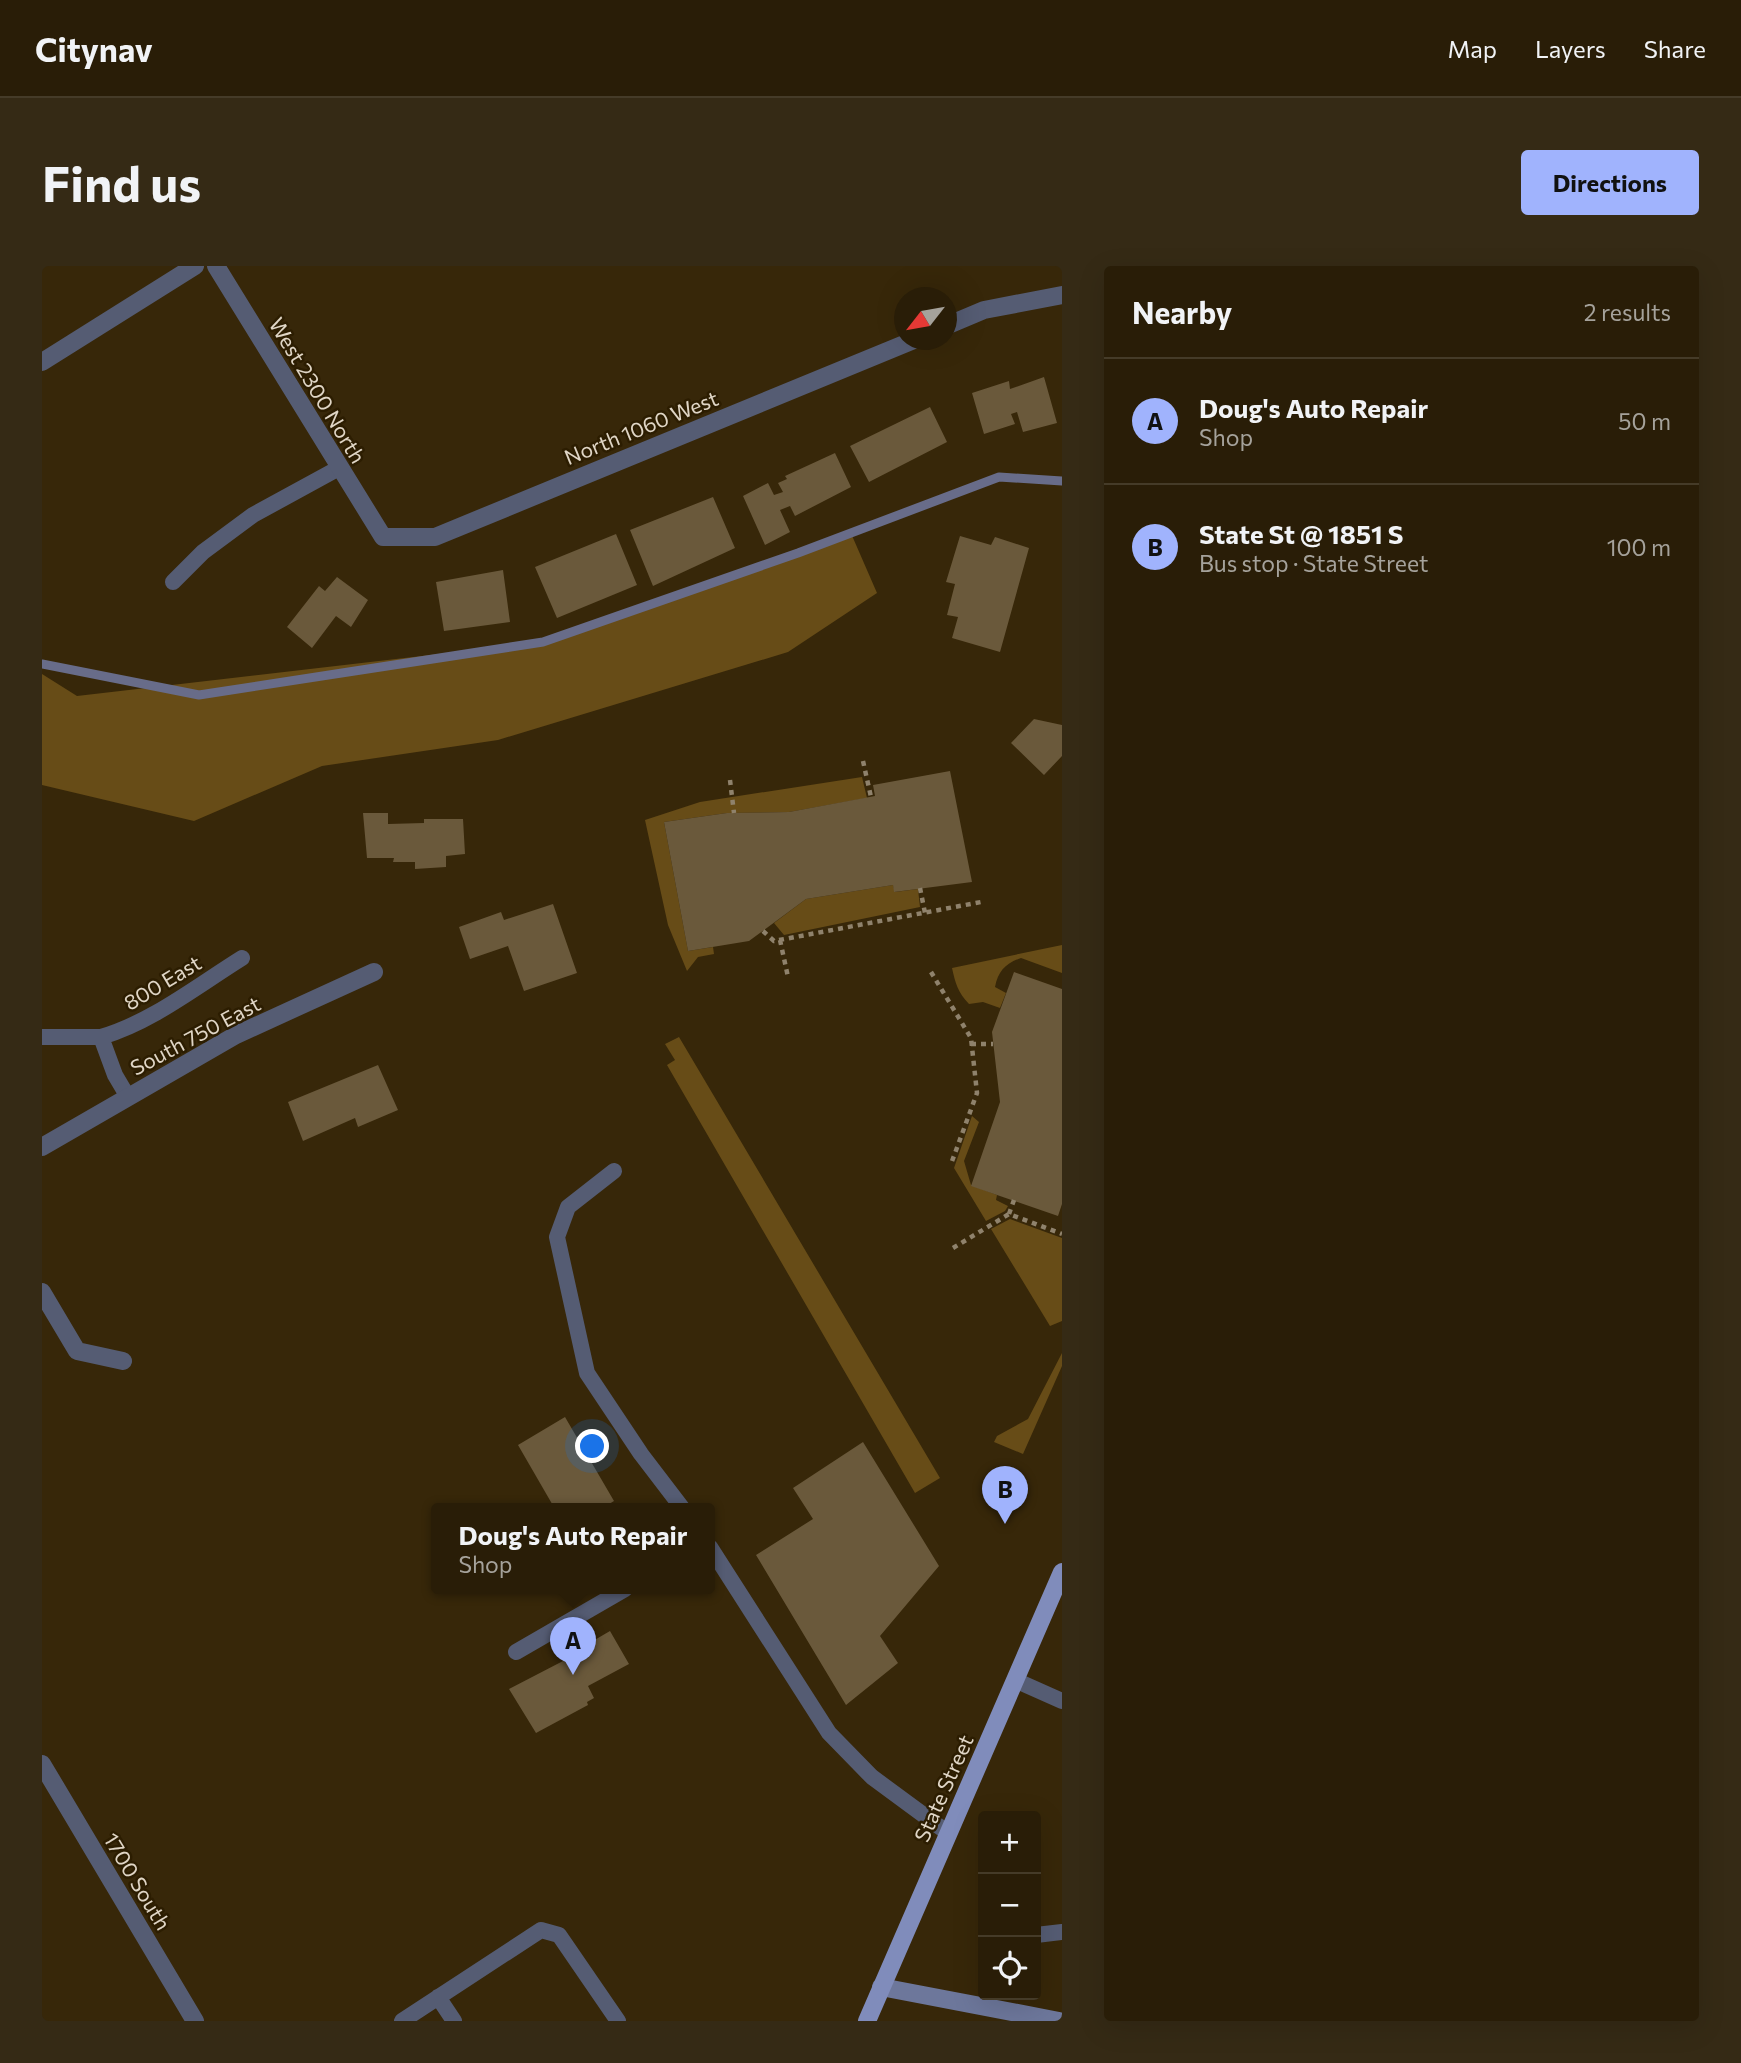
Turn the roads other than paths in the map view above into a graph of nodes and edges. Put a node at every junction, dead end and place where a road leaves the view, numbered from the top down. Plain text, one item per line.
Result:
1 (195, 266) edge
2 (216, 266) edge
3 (1062, 295) edge
4 (957, 322) edge
5 (894, 348) edge
6 (42, 362) edge
7 (339, 468) junction
8 (383, 537) joint
9 (173, 582) dead end
10 (242, 958) dead end
11 (374, 972) dead end
12 (42, 1037) edge
13 (101, 1037) junction
14 (128, 1097) junction
15 (42, 1147) edge
16 (614, 1171) dead end
17 (42, 1292) edge
18 (123, 1361) dead end
19 (678, 1503) edge
20 (715, 1556) edge
21 (1062, 1572) edge
22 (616, 1594) edge
23 (516, 1652) dead end
24 (1015, 1680) junction
25 (1062, 1700) edge
26 (42, 1764) edge
27 (948, 1833) junction
28 (1062, 1932) edge
29 (1041, 1934) edge
30 (881, 1987) junction
31 (438, 1997) junction
32 (195, 2021) edge
33 (402, 2021) edge
34 (454, 2021) edge
35 (618, 2021) edge
36 (867, 2021) edge
37 (1059, 2021) edge

1 - 6 street
2 - 7 street, West 2300 North
3 - 4 street
5 - 8 street, North 1060 West
7 - 8 street, West 2300 North
7 - 9 lane
10 - 13 lane, 800 East
11 - 14 street, South 750 East
12 - 13 lane
13 - 14 lane
14 - 15 street, South 750 East
16 - 19 lane
17 - 18 street
20 - 27 lane
21 - 24 main road, State Street
22 - 23 lane
24 - 25 lane
24 - 27 main road, State Street
26 - 32 street, 1700 South
27 - 30 main road, State Street
28 - 29 lane
30 - 36 main road, State Street
30 - 37 main road
31 - 33 lane
31 - 34 lane
31 - 35 lane

